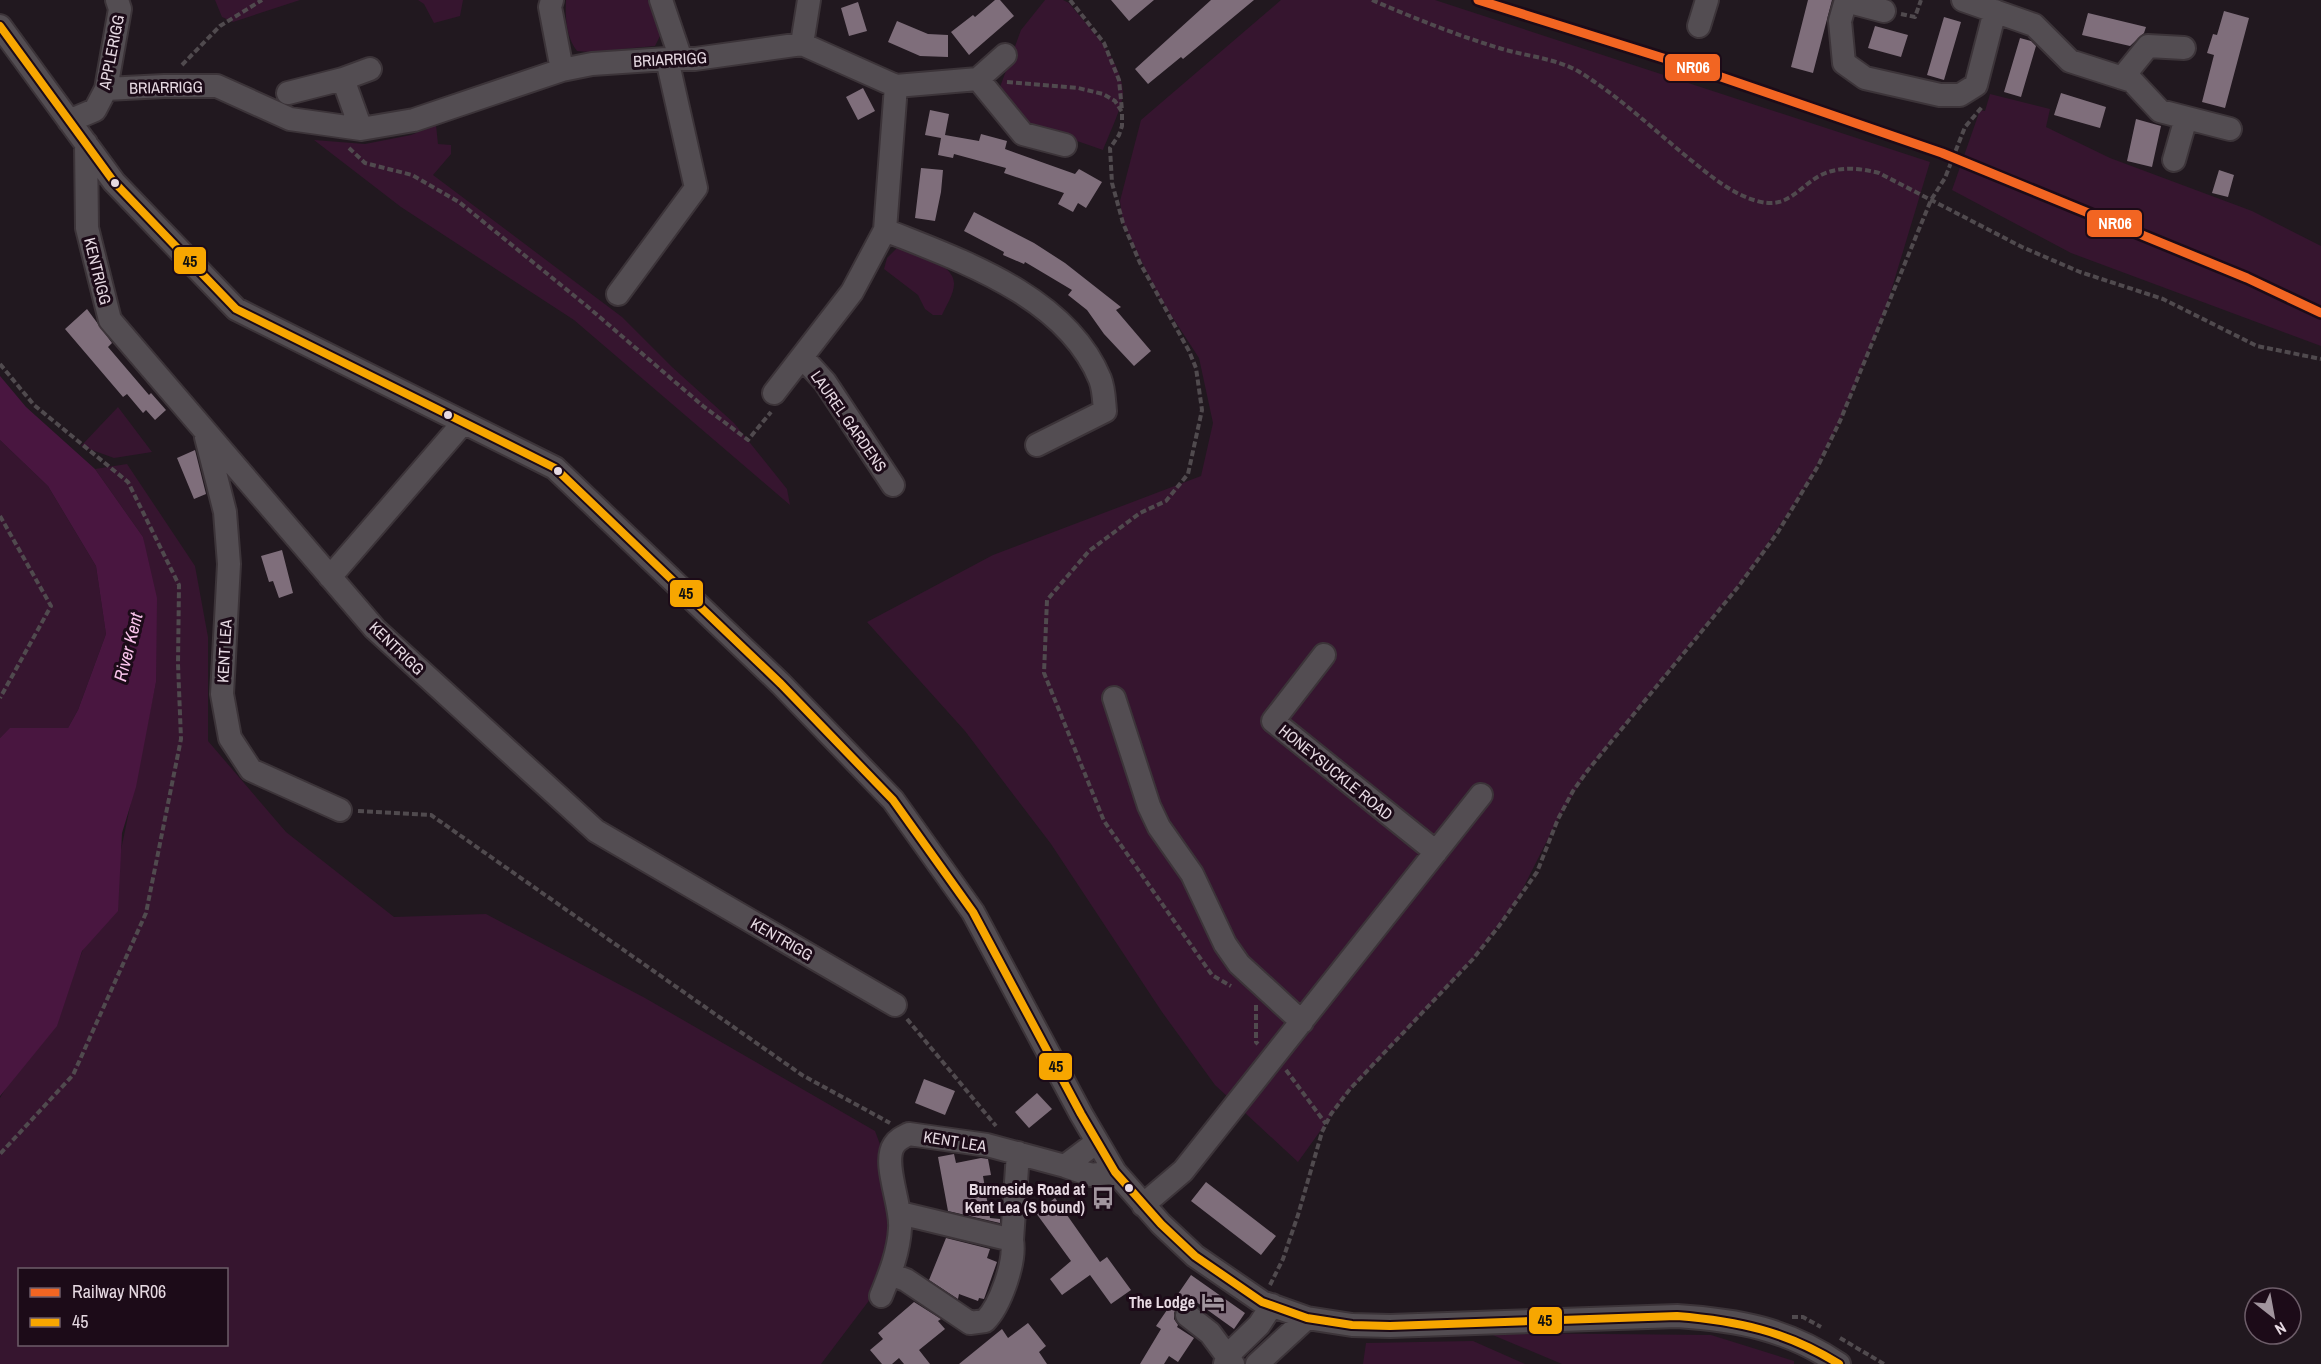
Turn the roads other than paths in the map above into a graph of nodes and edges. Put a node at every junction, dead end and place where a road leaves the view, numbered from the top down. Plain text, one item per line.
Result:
1 (117, 0) edge
2 (552, 0) edge
3 (660, 0) edge
4 (809, 0) edge
5 (1707, 0) edge
6 (1846, 0) edge
7 (1962, 0) edge
8 (1884, 11) dead end
9 (1995, 11) junction
10 (0, 26) edge
11 (1699, 26) dead end
12 (802, 44) junction
13 (2184, 48) dead end
14 (1005, 55) dead end
15 (674, 59) junction
16 (370, 69) dead end
17 (562, 70) junction
18 (343, 78) junction
19 (2122, 78) junction
20 (978, 79) junction
21 (896, 86) junction
22 (106, 89) junction
23 (288, 93) dead end
24 (2186, 117) junction
25 (69, 121) junction
26 (361, 129) junction
27 (2230, 129) dead end
28 (86, 143) junction
29 (1065, 145) dead end
30 (2174, 159) dead end
31 (885, 230) junction
32 (618, 294) dead end
33 (803, 358) junction
34 (774, 400) road end
35 (464, 423) junction
36 (204, 430) junction
37 (1037, 445) dead end
38 (893, 485) dead end
39 (330, 578) junction
40 (1324, 655) dead end
41 (1114, 698) dead end
42 (1481, 795) dead end
43 (340, 810) road end
44 (1436, 852) junction
45 (895, 1005) road end
46 (1302, 1022) junction
47 (1097, 1142) junction
48 (1018, 1153) junction
49 (1065, 1166) junction
50 (1115, 1172) junction
51 (1143, 1205) junction
52 (900, 1213) junction
53 (1012, 1240) junction
54 (890, 1274) junction
55 (881, 1296) dead end
56 (1267, 1303) junction
57 (1187, 1315) dead end
58 (1307, 1318) junction
59 (1228, 1361) edge
60 (1257, 1364) edge
61 (1839, 1364) edge

1 - 22 street, APPLERIGG
2 - 17 street
3 - 15 street
4 - 12 street
5 - 11 street
6 - 8 street
6 - 9 street
7 - 9 street
9 - 19 street
10 - 25 street
12 - 15 street, BRIARRIGG
12 - 21 street
13 - 19 street
14 - 20 street
15 - 17 street, BRIARRIGG
15 - 32 street
16 - 18 street
17 - 26 street, BRIARRIGG
18 - 23 street
18 - 26 street
19 - 24 street
20 - 21 street
20 - 29 street
21 - 31 street, LAUREL GARDENS
22 - 25 street, APPLERIGG
22 - 26 street, BRIARRIGG
24 - 27 street
24 - 30 street
25 - 28 street
28 - 35 street
28 - 36 street, KENTRIGG
31 - 33 street, LAUREL GARDENS
31 - 37 street
33 - 34 street, LAUREL GARDENS
33 - 38 street, LAUREL GARDENS
35 - 39 street
35 - 47 street
36 - 39 street, KENTRIGG
36 - 43 street, KENT LEA
39 - 45 street, KENTRIGG
40 - 44 street, HONEYSUCKLE ROAD
41 - 46 street
42 - 44 street
44 - 46 street
46 - 51 street
47 - 49 street
47 - 50 street
48 - 49 street, KENT LEA
48 - 52 street, KENT LEA
48 - 53 street
49 - 50 street, KENT LEA
50 - 51 street
51 - 56 street
52 - 53 street
52 - 54 street, KENT LEA
53 - 54 street
54 - 55 street, KENT LEA
56 - 58 street
56 - 59 street
57 - 59 street
58 - 60 street
58 - 61 street

